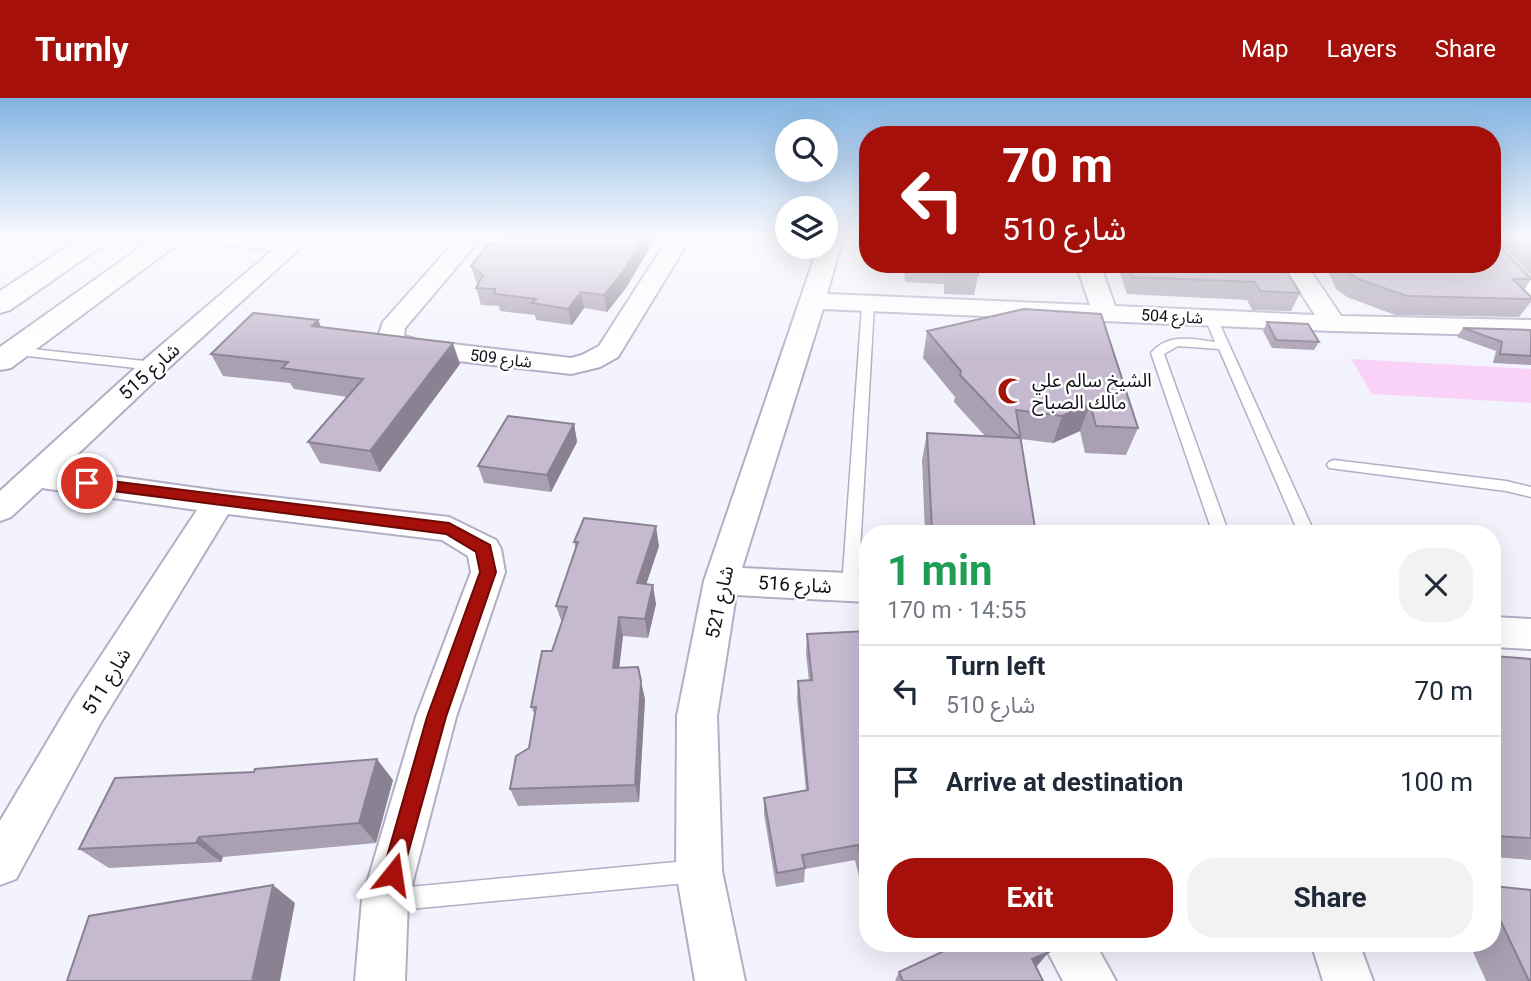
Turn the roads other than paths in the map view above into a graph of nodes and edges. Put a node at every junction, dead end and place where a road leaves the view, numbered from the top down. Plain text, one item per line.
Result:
1 (38, 278) edge
2 (114, 278) edge
3 (254, 278) edge
4 (435, 278) edge
5 (654, 278) edge
6 (820, 278) edge
7 (1093, 278) edge
8 (1303, 278) edge
9 (1517, 278) edge
10 (1531, 293) edge
11 (813, 301) junction
12 (0, 304) edge
13 (868, 305) junction
14 (1105, 312) junction
15 (1211, 318) junction
16 (1333, 323) junction
17 (1531, 328) edge
18 (1222, 346) junction
19 (6, 356) edge
20 (154, 366) junction
21 (1334, 465) dead end
22 (20, 481) edge
23 (1531, 492) edge
24 (219, 502) junction
25 (0, 509) edge
26 (861, 525) edge
27 (1218, 525) edge
28 (1303, 525) edge
29 (721, 580) junction
30 (859, 588) edge
31 (1501, 632) edge
32 (1531, 634) edge
33 (0, 863) edge
34 (699, 871) junction
35 (386, 900) junction
36 (1073, 952) edge
37 (1338, 952) edge
38 (380, 981) edge
39 (720, 981) edge
40 (1091, 981) edge
41 (1348, 981) edge

1 - 12 main road
2 - 19 main road
3 - 20 street, شارع 515
4 - 5 street, شارع 509
6 - 11 street, شارع 521
7 - 14 street
8 - 16 street
9 - 10 street
11 - 13 street, شارع 504
11 - 29 street, شارع 521
13 - 14 street, شارع 504
13 - 26 lane
14 - 15 street, شارع 504
15 - 16 street, شارع 504
15 - 18 lane
16 - 17 street, شارع 504
18 - 27 lane
18 - 28 lane
19 - 20 lane
20 - 22 street, شارع 515
21 - 23 lane
22 - 24 street
22 - 25 street, شارع 515
24 - 33 street, شارع 511
24 - 35 street
29 - 30 street, شارع 516
29 - 34 street, شارع 521
31 - 32 street
34 - 35 lane
34 - 39 street, شارع 521
35 - 38 street
36 - 40 street
37 - 41 street

